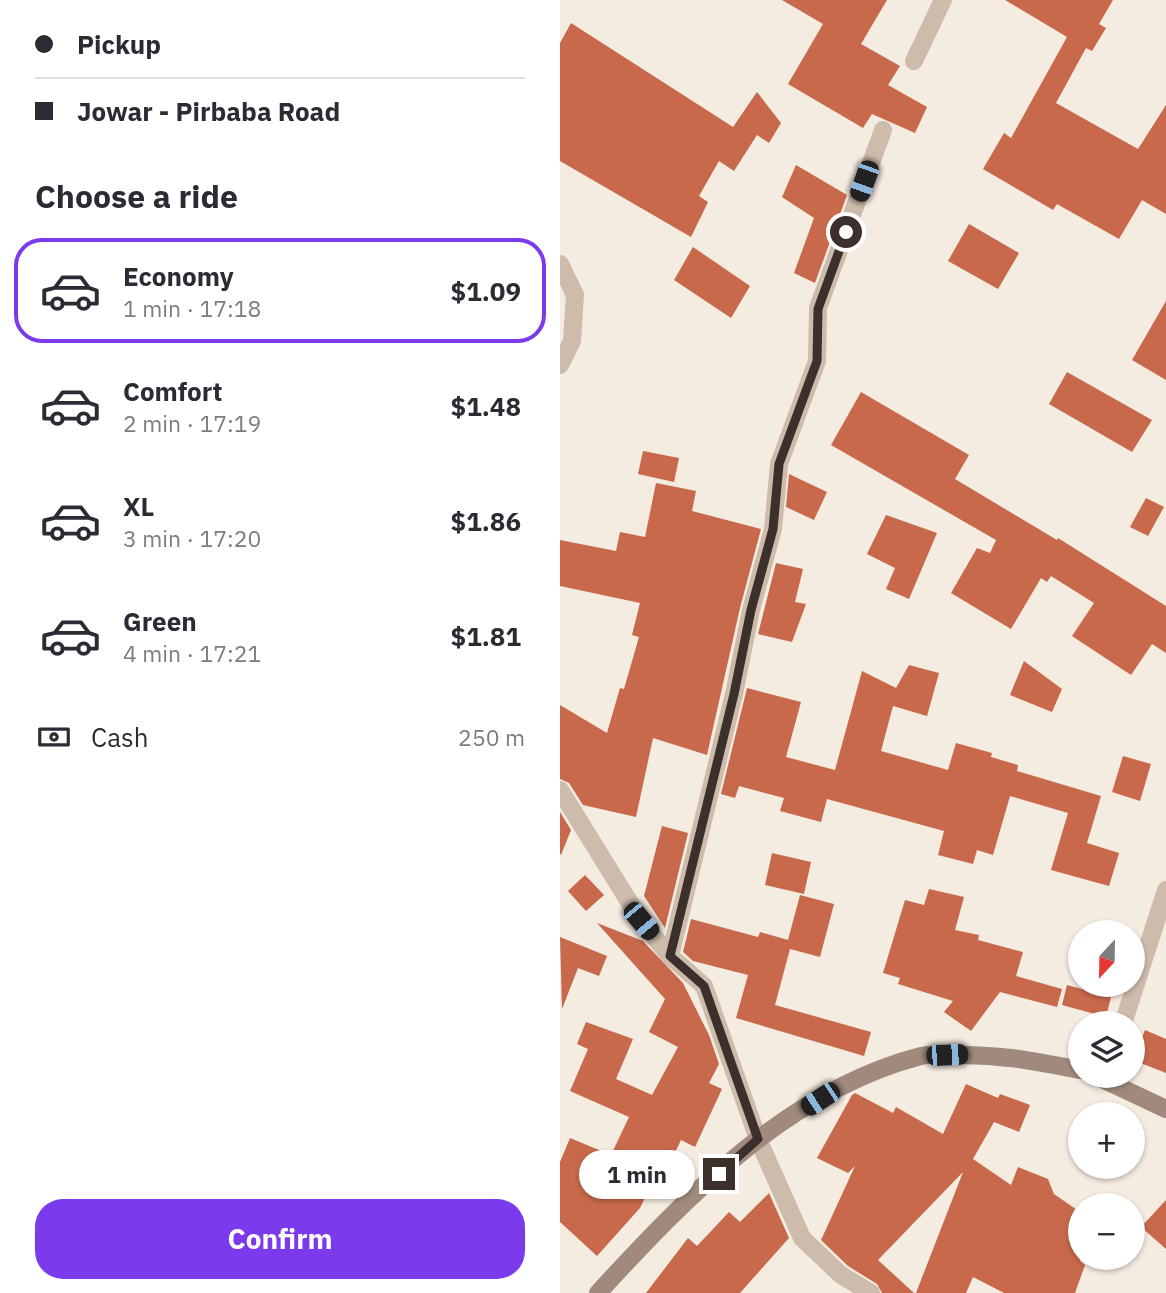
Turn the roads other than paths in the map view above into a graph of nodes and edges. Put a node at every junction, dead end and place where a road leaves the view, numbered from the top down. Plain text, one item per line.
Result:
1 (943, 0) edge
2 (914, 61) dead end
3 (883, 131) dead end
4 (560, 264) edge
5 (560, 365) edge
6 (560, 790) edge
7 (1166, 890) edge
8 (670, 956) junction
9 (1127, 1011) edge
10 (1068, 1068) edge
11 (1123, 1088) edge
12 (1166, 1109) edge
13 (758, 1139) junction
14 (598, 1293) edge
15 (871, 1293) edge

1 - 2 street
3 - 8 street
4 - 5 street
6 - 8 street
7 - 9 street
8 - 13 street
10 - 13 main road
11 - 12 main road
13 - 14 main road
13 - 15 street

